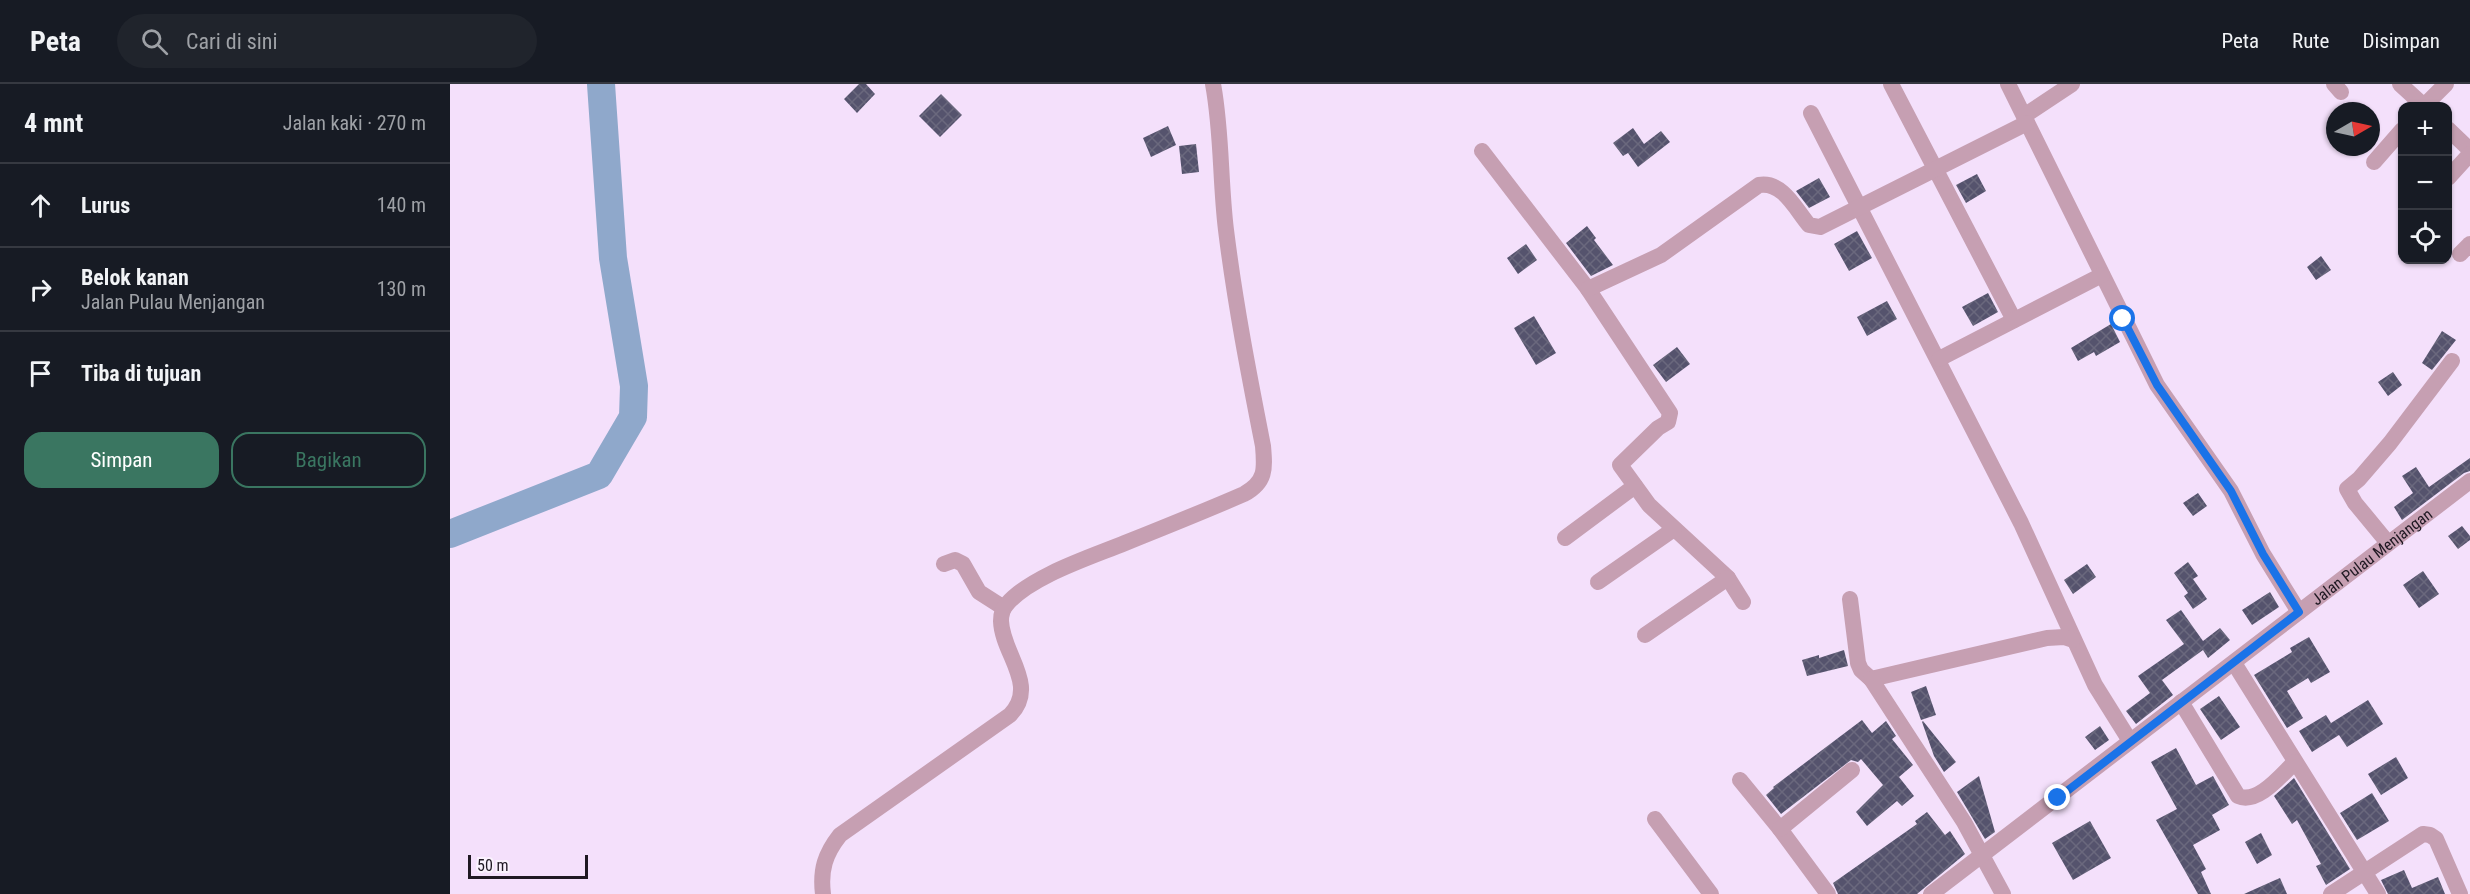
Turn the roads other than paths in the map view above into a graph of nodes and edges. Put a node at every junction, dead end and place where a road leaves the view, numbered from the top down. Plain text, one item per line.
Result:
1 (1213, 84) edge
2 (1891, 84) edge
3 (2008, 84) edge
4 (2072, 84) edge
5 (2400, 84) edge
6 (2446, 84) edge
7 (2420, 102) edge
8 (2428, 102) edge
9 (1811, 113) dead end
10 (2025, 120) junction
11 (2452, 133) edge
12 (2398, 136) edge
13 (1482, 151) dead end
14 (2470, 152) edge
15 (2374, 162) dead end
16 (1935, 169) junction
17 (2452, 173) edge
18 (1860, 208) junction
19 (2102, 275) junction
20 (1588, 289) junction
21 (2014, 320) junction
22 (1939, 359) junction
23 (2452, 361) dead end
24 (2470, 481) edge
25 (1635, 486) junction
26 (1674, 529) junction
27 (1565, 538) dead end
28 (2388, 543) junction
29 (944, 564) dead end
30 (1728, 578) junction
31 (1598, 582) dead end
32 (1850, 599) dead end
33 (1743, 602) dead end
34 (1004, 608) junction
35 (2299, 612) junction
36 (1645, 635) dead end
37 (2073, 640) junction
38 (2234, 663) junction
39 (1871, 679) junction
40 (2181, 702) junction
41 (2130, 741) junction
42 (2295, 762) junction
43 (1852, 770) dead end
44 (1740, 780) dead end
45 (1655, 819) dead end
46 (1780, 829) junction
47 (1982, 854) junction
48 (2366, 872) junction
49 (823, 894) edge
50 (1711, 894) edge
51 (1828, 894) edge
52 (1930, 894) edge
53 (2003, 894) edge
54 (2331, 894) edge
55 (2378, 894) edge
56 (2460, 894) edge

1 - 34 street
2 - 16 street
3 - 10 street
4 - 10 street
5 - 7 street
6 - 8 street
9 - 18 street
10 - 16 street
10 - 19 street
11 - 14 street
12 - 15 street
13 - 20 street
14 - 17 street
16 - 18 street
16 - 21 street
18 - 20 street
18 - 22 street
19 - 21 street
19 - 35 street
20 - 25 street
21 - 22 street
22 - 37 street
23 - 28 street
24 - 28 street, Jalan Pulau Menjangan
25 - 26 street
25 - 27 street
26 - 30 street
26 - 31 street
28 - 35 street, Jalan Pulau Menjangan
29 - 34 street
30 - 33 street
30 - 36 street
32 - 39 street
34 - 49 street
35 - 38 street, Jalan Pulau Menjangan
37 - 39 street
37 - 41 street
38 - 40 street, Jalan Pulau Menjangan
38 - 42 street
39 - 47 street
40 - 41 street, Jalan Pulau Menjangan
40 - 42 street
41 - 47 street, Jalan Pulau Menjangan
42 - 48 street
43 - 46 street
44 - 46 street
45 - 50 street
46 - 51 street
47 - 52 street, Jalan Pulau Menjangan
47 - 53 street
48 - 54 street
48 - 55 street
48 - 56 street

